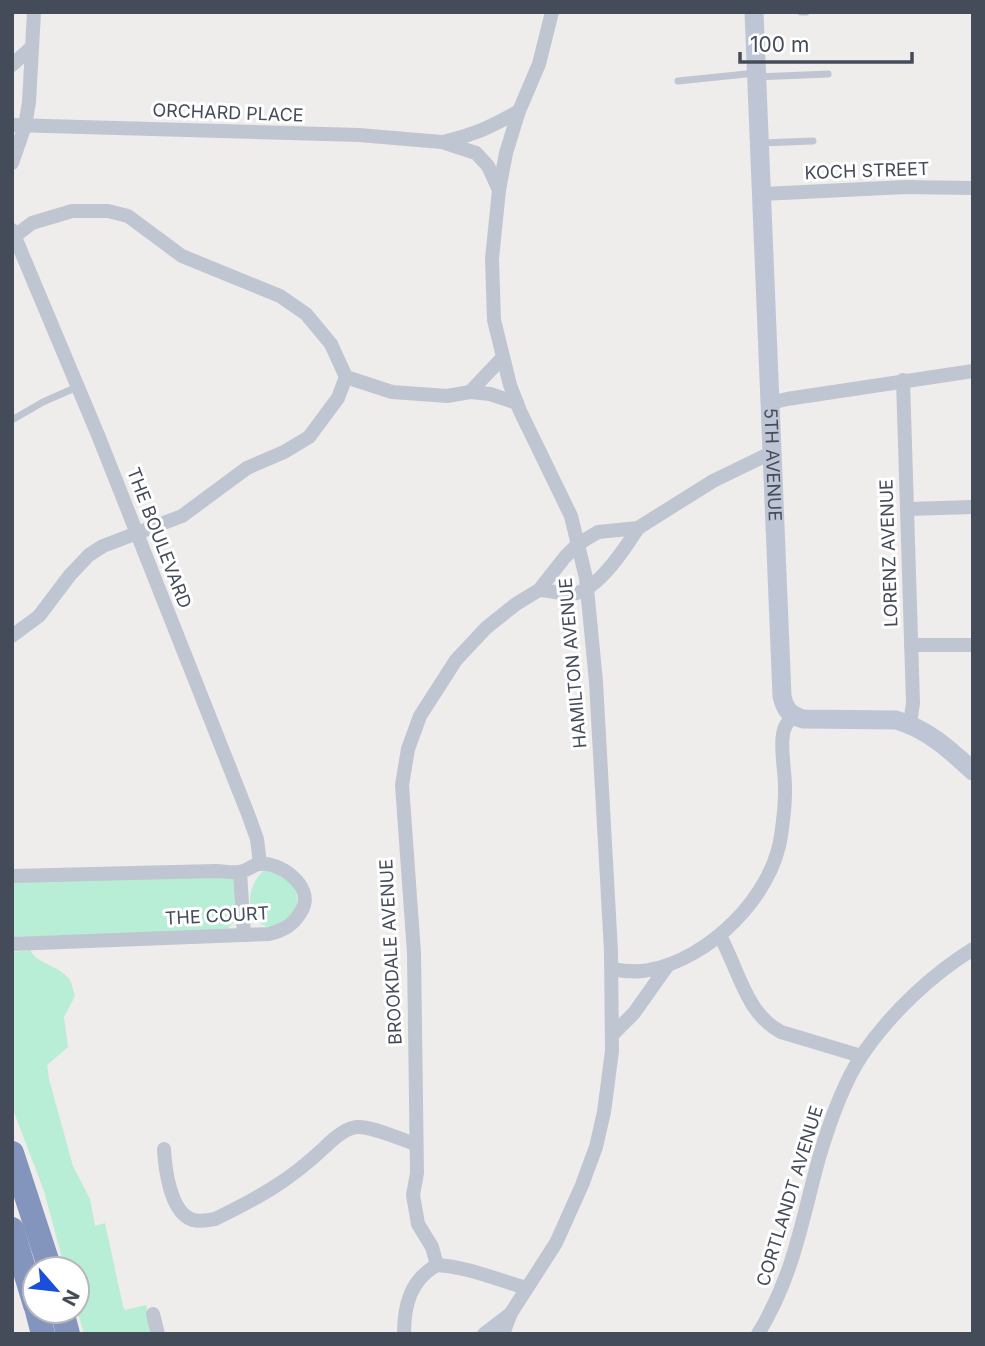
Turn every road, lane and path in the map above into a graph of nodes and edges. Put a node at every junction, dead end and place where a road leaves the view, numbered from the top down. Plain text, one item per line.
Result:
1 (34, 12) edge
2 (552, 12) edge
3 (754, 12) edge
4 (32, 47) junction
5 (12, 65) edge
6 (828, 74) dead end
7 (757, 75) junction
8 (678, 80) dead end
9 (519, 111) junction
10 (19, 125) edge
11 (813, 141) dead end
12 (442, 142) junction
13 (760, 143) junction
14 (12, 163) edge
15 (973, 188) edge
16 (499, 190) junction
17 (762, 194) junction
18 (13, 233) edge
19 (503, 357) junction
20 (973, 370) edge
21 (346, 377) junction
22 (903, 380) junction
23 (78, 387) junction
24 (470, 392) junction
25 (517, 403) junction
26 (771, 403) junction
27 (12, 420) edge
28 (773, 452) junction
29 (973, 507) edge
30 (908, 509) junction
31 (638, 528) junction
32 (137, 534) junction
33 (578, 544) junction
34 (588, 589) junction
35 (538, 590) junction
36 (12, 636) edge
37 (911, 645) junction
38 (973, 645) edge
39 (793, 716) junction
40 (910, 724) junction
41 (973, 771) edge
42 (260, 864) junction
43 (240, 872) junction
44 (12, 876) edge
45 (244, 935) junction
46 (720, 936) junction
47 (12, 944) edge
48 (973, 949) edge
49 (668, 965) junction
50 (612, 969) junction
51 (613, 1034) junction
52 (861, 1056) junction
53 (415, 1144) junction
54 (164, 1149) dead end
55 (12, 1153) edge
56 (12, 1229) edge
57 (45, 1255) edge
58 (21, 1259) edge
59 (436, 1265) junction
60 (527, 1289) junction
61 (511, 1313) junction
62 (153, 1314) dead end
63 (158, 1334) edge
64 (404, 1334) edge
65 (484, 1334) edge
66 (503, 1334) edge
67 (758, 1334) edge

1 - 4 street
2 - 9 street, HAMILTON AVENUE
3 - 7 street, 5TH AVENUE
4 - 5 street
4 - 10 street
6 - 7 lane
7 - 8 lane
7 - 13 street, 5TH AVENUE
9 - 12 street, ORCHARD PLACE
9 - 16 street, HAMILTON AVENUE
10 - 12 street, ORCHARD PLACE
10 - 14 street
11 - 13 lane
12 - 16 street, ORCHARD PLACE
13 - 17 street, 5TH AVENUE
15 - 17 street, KOCH STREET
16 - 19 street, HAMILTON AVENUE
17 - 26 street, 5TH AVENUE
18 - 21 street
18 - 23 street, THE BOULEVARD
19 - 24 street
19 - 25 street, HAMILTON AVENUE
20 - 22 street
21 - 24 street
21 - 32 street
22 - 26 street
22 - 30 street, LORENZ AVENUE
23 - 27 lane
23 - 32 street, THE BOULEVARD
24 - 25 street
25 - 33 street, HAMILTON AVENUE
26 - 28 street, 5TH AVENUE
28 - 31 street, BROOKDALE AVENUE
28 - 39 street, 5TH AVENUE
29 - 30 street
30 - 37 street, LORENZ AVENUE
31 - 33 street, BROOKDALE AVENUE
31 - 34 street, BROOKDALE AVENUE
32 - 36 street
32 - 42 street, THE BOULEVARD
33 - 34 street, HAMILTON AVENUE
33 - 35 street, BROOKDALE AVENUE
34 - 35 street
34 - 50 street, HAMILTON AVENUE
35 - 53 street, BROOKDALE AVENUE
37 - 38 street
37 - 40 street, LORENZ AVENUE
39 - 40 street
39 - 46 street
40 - 41 street
42 - 43 street
42 - 45 street, THE COURT
43 - 44 street
43 - 45 street
45 - 47 street, THE COURT
46 - 49 street
46 - 52 street
48 - 52 street, CORTLANDT AVENUE
49 - 50 street
49 - 51 street
50 - 51 street, HAMILTON AVENUE
51 - 60 street, HAMILTON AVENUE
52 - 67 street, CORTLANDT AVENUE
53 - 54 street
53 - 59 street, BROOKDALE AVENUE
55 - 57 highway
56 - 58 highway
59 - 60 street
59 - 64 street
60 - 61 street, HAMILTON AVENUE
61 - 65 street, HAMILTON AVENUE
61 - 66 street, HAMILTON AVENUE
62 - 63 street

